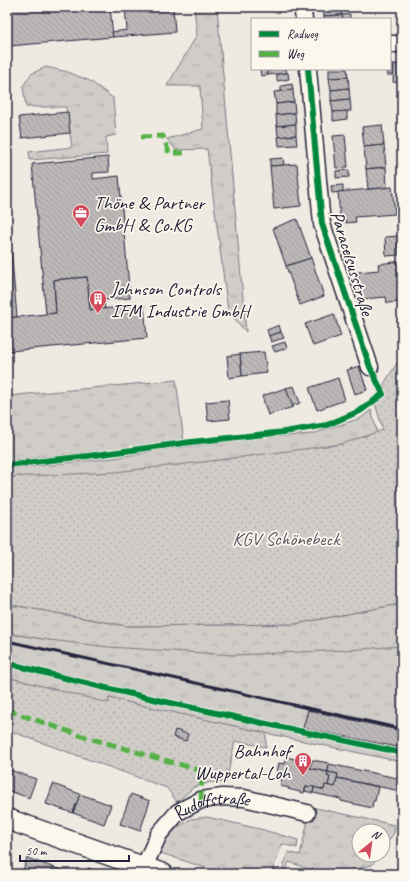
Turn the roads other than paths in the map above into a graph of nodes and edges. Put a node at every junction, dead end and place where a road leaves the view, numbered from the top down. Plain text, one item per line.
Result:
1 (302, 7) edge
2 (304, 18) edge
3 (391, 44) edge
4 (402, 44) edge
5 (308, 70) edge
6 (370, 367) dead end
7 (307, 813) dead end
8 (7, 819) edge
9 (144, 867) junction
10 (163, 874) edge

1 - 2 street
3 - 4 street
5 - 6 street, Paracelsusstraße
7 - 9 street, Rudolfstraße
8 - 9 street
9 - 10 street

